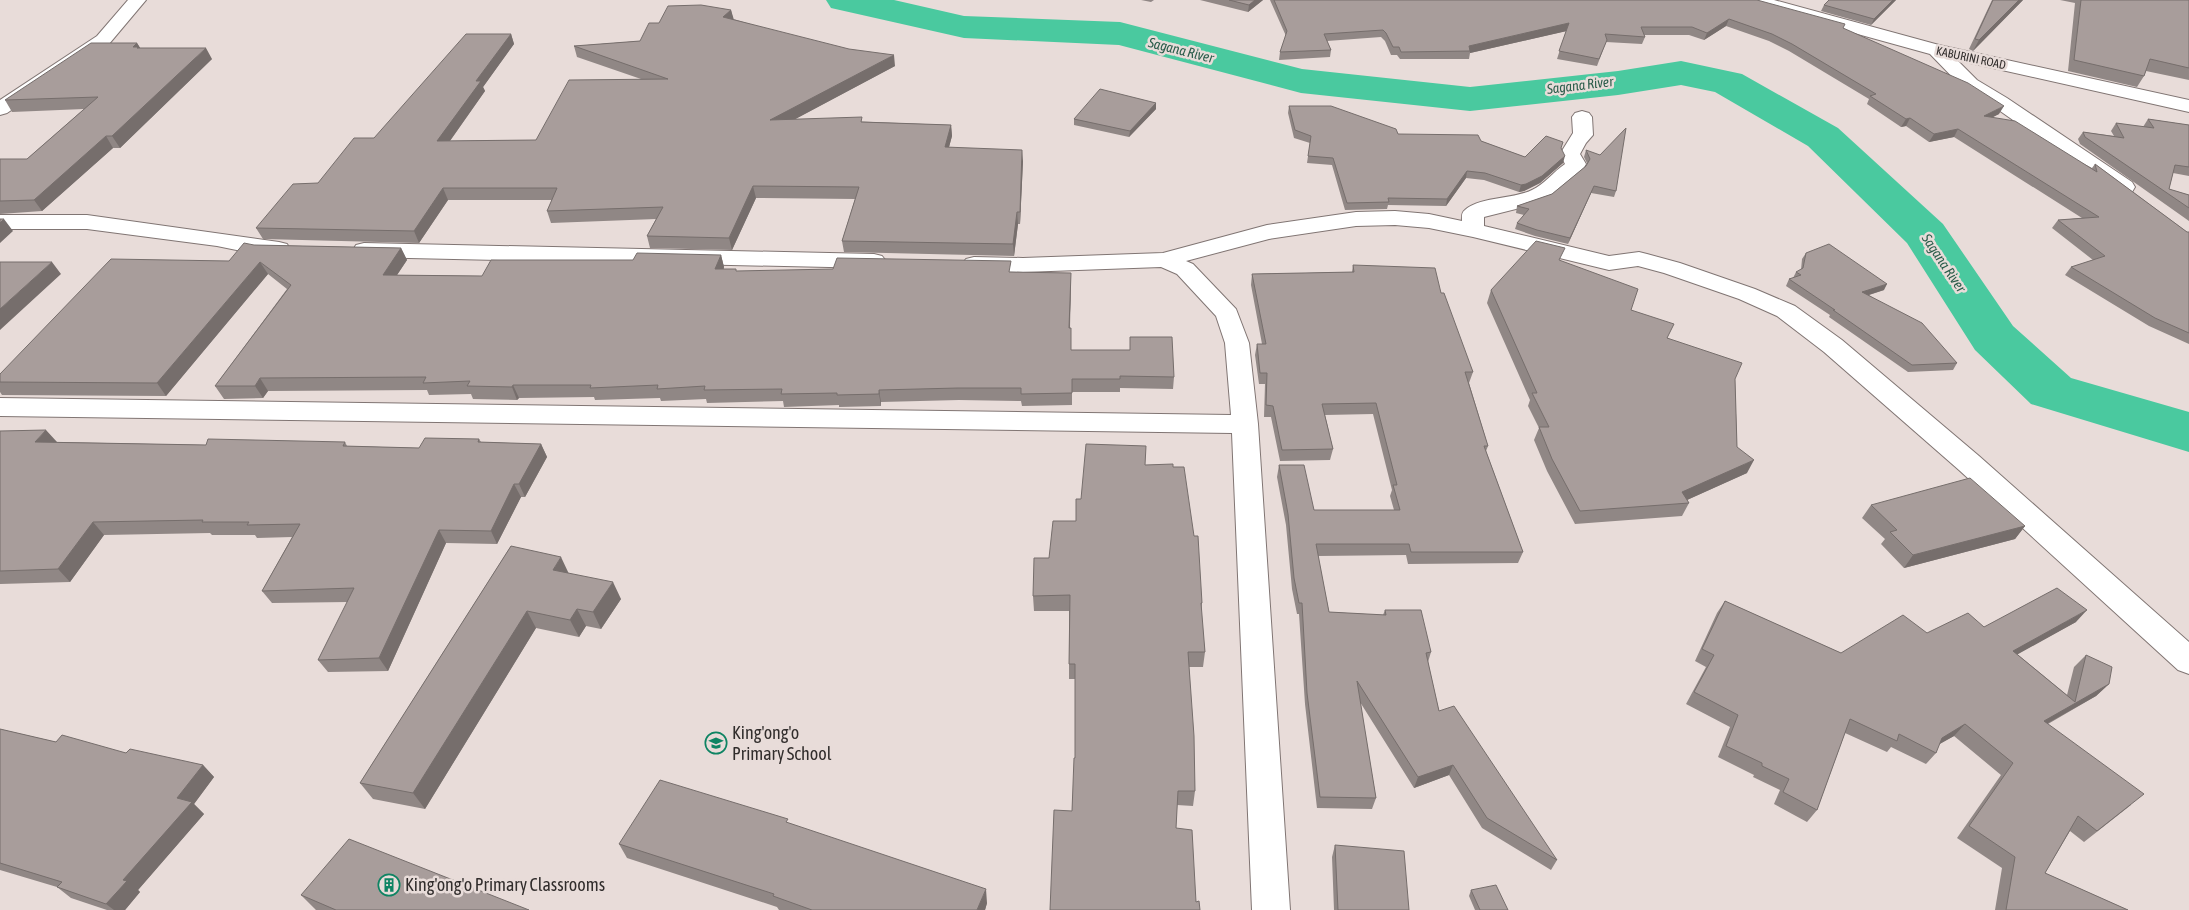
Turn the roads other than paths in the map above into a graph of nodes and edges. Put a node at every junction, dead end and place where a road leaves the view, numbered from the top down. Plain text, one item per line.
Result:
1 (136, 0) edge
2 (1755, 0) edge
3 (1936, 50) junction
4 (2189, 106) edge
5 (0, 109) edge
6 (1582, 117) dead end
7 (2138, 196) edge
8 (0, 222) edge
9 (1473, 230) junction
10 (300, 249) edge
11 (340, 250) edge
12 (1164, 260) junction
13 (894, 262) edge
14 (954, 263) edge
15 (0, 407) edge
16 (1244, 424) junction
17 (2189, 661) edge
18 (1271, 910) edge

1 - 5 street
2 - 3 street, KABURINI ROAD
3 - 4 street, KABURINI ROAD
3 - 7 street
6 - 9 street
8 - 10 street
9 - 12 street
9 - 17 street
11 - 13 street
12 - 14 street
12 - 16 street
15 - 16 street
16 - 18 street

